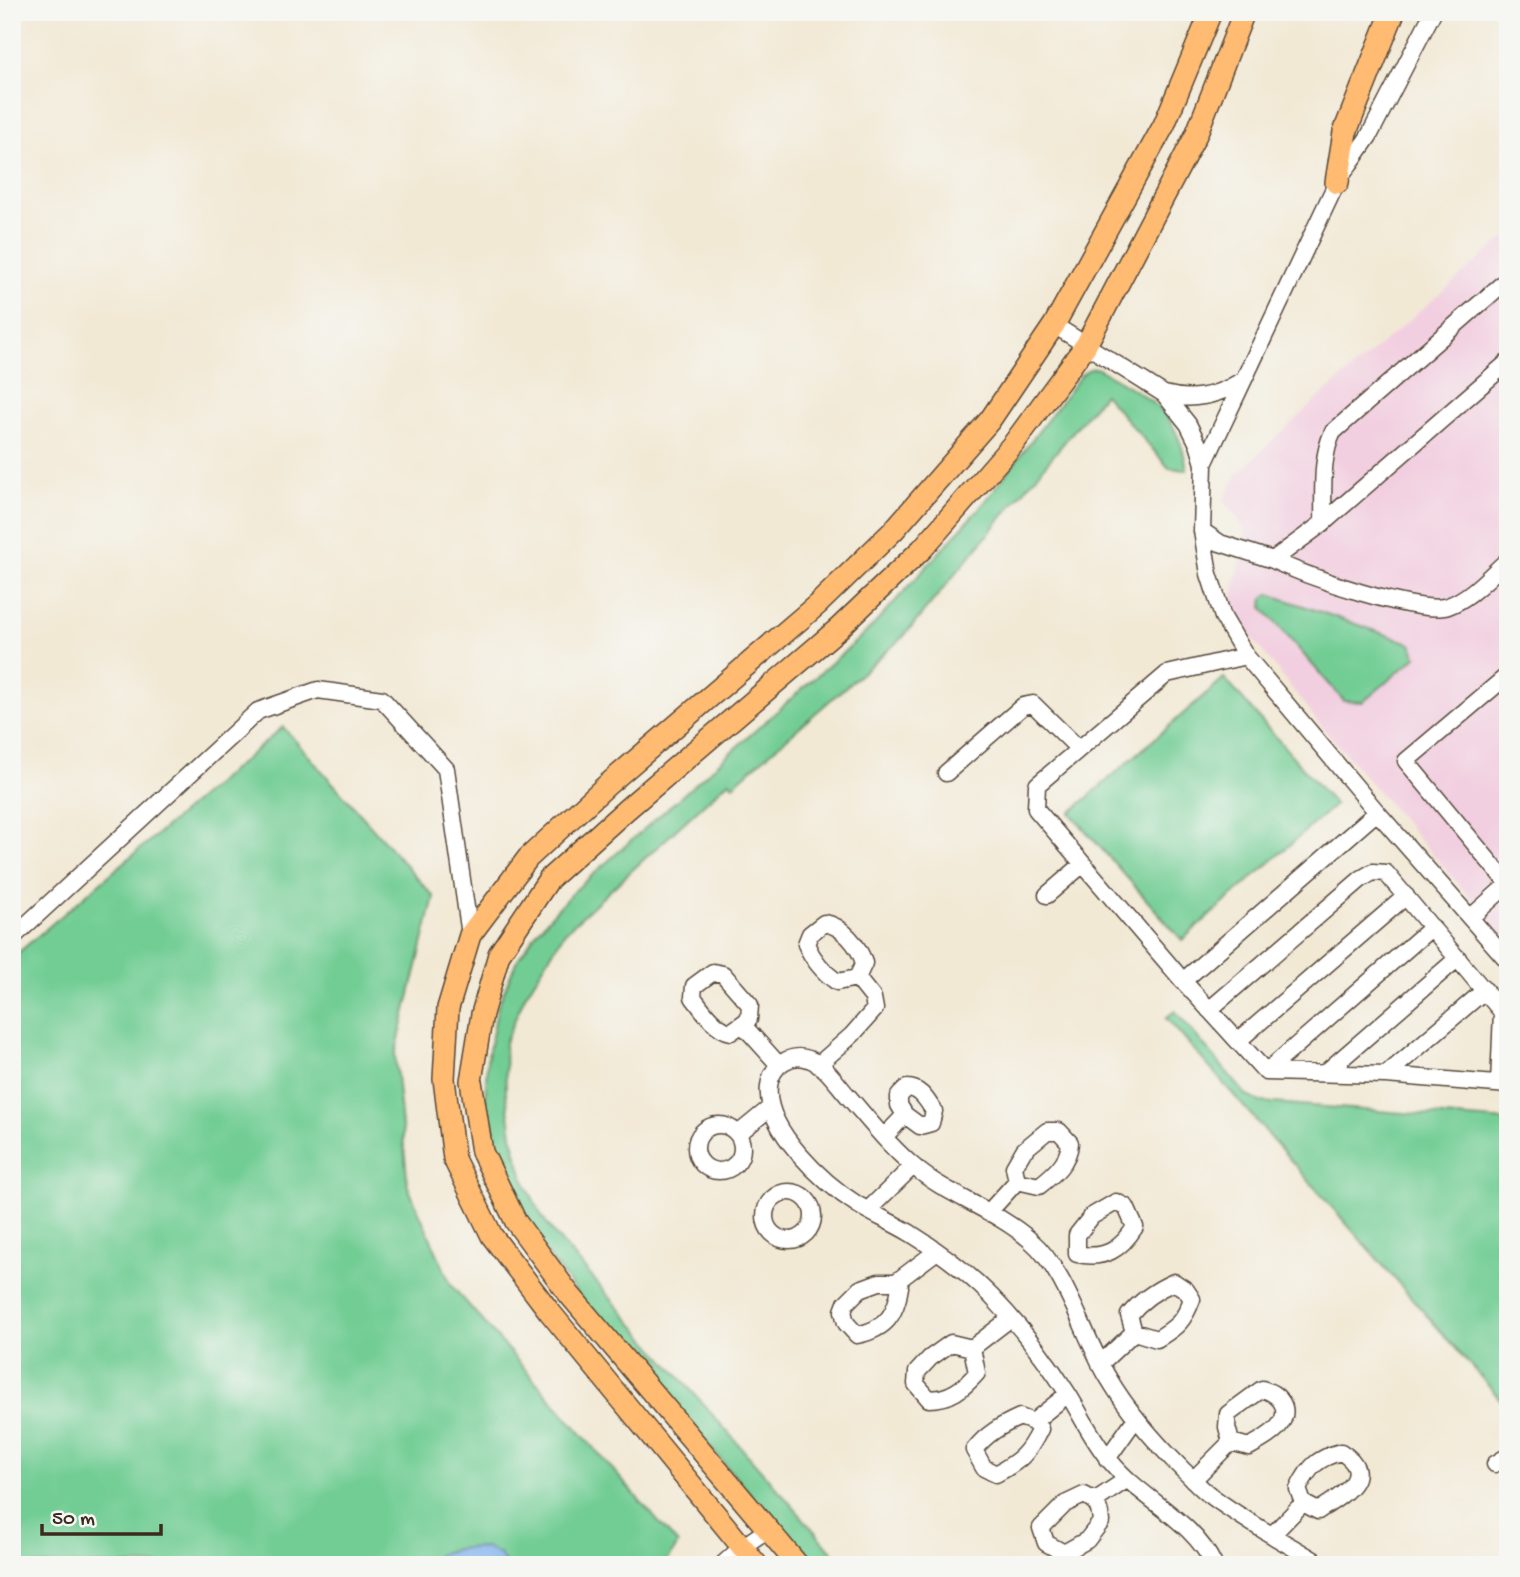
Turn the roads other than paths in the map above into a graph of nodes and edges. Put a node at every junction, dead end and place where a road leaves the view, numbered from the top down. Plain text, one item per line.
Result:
1 (1211, 12) edge
2 (1244, 12) edge
3 (1393, 12) edge
4 (1433, 12) edge
5 (1337, 182) junction
6 (1508, 279) edge
7 (1054, 325) junction
8 (1086, 345) junction
9 (1508, 362) edge
10 (1244, 379) junction
11 (1164, 394) junction
12 (1204, 464) junction
13 (1323, 523) junction
14 (1202, 531) junction
15 (1273, 560) junction
16 (1508, 560) edge
17 (1246, 656) junction
18 (1508, 675) edge
19 (1079, 749) junction
20 (946, 773) dead end
21 (1377, 812) junction
22 (1083, 864) junction
23 (1508, 884) edge
24 (1047, 895) dead end
25 (1406, 896) junction
26 (1470, 918) junction
27 (1432, 927) junction
28 (470, 935) junction
29 (12, 938) edge
30 (1458, 958) junction
31 (1508, 961) edge
32 (857, 978) dead end
33 (1183, 981) junction
34 (1485, 990) junction
35 (1209, 1010) junction
36 (742, 1024) dead end
37 (1238, 1041) junction
38 (778, 1064) junction
39 (818, 1065) junction
40 (1266, 1072) junction
41 (1325, 1073) junction
42 (1386, 1075) junction
43 (1504, 1085) edge
44 (771, 1107) junction
45 (905, 1115) dead end
46 (738, 1134) dead end
47 (884, 1137) junction
48 (913, 1166) junction
49 (825, 1180) junction
50 (1017, 1181) dead end
51 (807, 1199) dead end
52 (868, 1210) junction
53 (988, 1213) junction
54 (937, 1251) junction
55 (1077, 1254) dead end
56 (1056, 1272) junction
57 (897, 1282) dead end
58 (1011, 1318) junction
59 (1134, 1332) dead end
60 (972, 1348) dead end
61 (1100, 1364) junction
62 (1068, 1394) junction
63 (1136, 1418) junction
64 (1033, 1422) dead end
65 (1231, 1442) dead end
66 (1107, 1459) junction
67 (1126, 1480) junction
68 (1194, 1480) junction
69 (1096, 1500) dead end
70 (1303, 1503) dead end
71 (767, 1530) junction
72 (1273, 1534) junction
73 (742, 1547) junction
74 (722, 1565) edge
75 (757, 1565) edge
76 (798, 1565) edge
77 (1214, 1565) edge
78 (1322, 1565) edge

1 - 7 main road
2 - 8 main road
3 - 5 highway
4 - 5 street
5 - 10 street
6 - 13 street
7 - 8 street
7 - 28 main road
8 - 11 street
8 - 71 main road
9 - 13 street
10 - 11 street
10 - 12 street
11 - 12 street
12 - 14 street
13 - 15 street
14 - 15 street
14 - 17 street
15 - 16 street
17 - 19 street
17 - 21 street
18 - 23 street
19 - 20 street
19 - 22 street
21 - 26 street
21 - 33 street
22 - 24 street
22 - 33 street
23 - 26 street
25 - 27 street
25 - 35 street
25 - 37 street
26 - 31 street
27 - 30 street
27 - 40 street
28 - 29 street
28 - 73 main road
30 - 34 street
30 - 41 street
32 - 39 street
33 - 35 street
34 - 42 street
34 - 43 street
35 - 37 street
36 - 38 street
37 - 40 street
38 - 39 street
38 - 44 street
39 - 47 street
40 - 41 street
41 - 42 street
42 - 43 street
44 - 46 street
44 - 49 street
45 - 47 street
47 - 48 street
48 - 52 street
48 - 53 street
49 - 51 street
49 - 52 street
50 - 53 street
52 - 54 street
53 - 56 street
54 - 57 street
54 - 58 street
55 - 56 street
56 - 61 street
58 - 60 street
58 - 62 street
59 - 61 street
61 - 63 street
62 - 64 street
62 - 66 street
63 - 66 street
63 - 68 street
65 - 68 street
66 - 67 street
67 - 69 street
67 - 77 street
68 - 72 street
70 - 72 street
71 - 73 street
71 - 76 main road
72 - 78 street
73 - 74 street
73 - 75 main road

